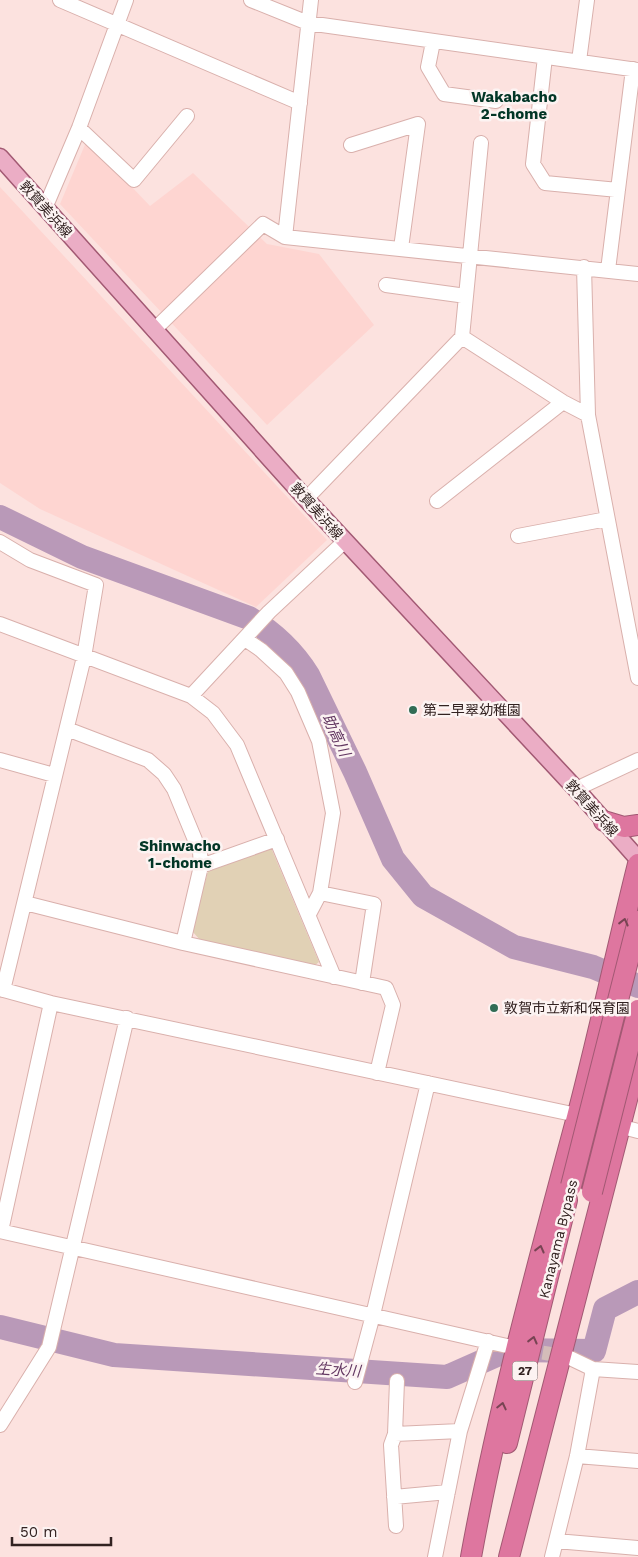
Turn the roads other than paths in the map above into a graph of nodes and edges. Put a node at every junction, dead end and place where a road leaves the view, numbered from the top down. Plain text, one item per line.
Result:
1 (60, 0) edge
2 (126, 0) edge
3 (251, 0) edge
4 (311, 0) edge
5 (587, 0) edge
6 (118, 23) junction
7 (308, 23) junction
8 (433, 42) junction
9 (545, 57) junction
10 (579, 62) junction
11 (636, 69) edge
12 (496, 101) dead end
13 (300, 103) junction
14 (188, 116) dead end
15 (80, 128) junction
16 (481, 143) dead end
17 (351, 145) dead end
18 (0, 157) edge
19 (618, 190) junction
20 (45, 208) junction
21 (285, 237) junction
22 (401, 248) junction
23 (470, 256) junction
24 (584, 267) junction
25 (608, 270) junction
26 (638, 274) edge
27 (386, 285) dead end
28 (466, 296) junction
29 (154, 330) junction
30 (462, 337) junction
31 (563, 402) junction
32 (588, 415) junction
33 (306, 499) junction
34 (437, 501) dead end
35 (607, 519) junction
36 (518, 536) dead end
37 (344, 541) junction
38 (0, 542) edge
39 (0, 624) edge
40 (245, 639) junction
41 (84, 657) junction
42 (638, 678) edge
43 (191, 696) junction
44 (67, 728) junction
45 (0, 760) edge
46 (638, 760) edge
47 (54, 775) junction
48 (576, 789) junction
49 (604, 821) junction
50 (638, 825) edge
51 (277, 839) junction
52 (638, 859) edge
53 (638, 864) edge
54 (201, 866) junction
55 (320, 893) junction
56 (26, 903) junction
57 (309, 914) junction
58 (638, 921) edge
59 (183, 943) junction
60 (334, 977) junction
61 (362, 983) junction
62 (2, 990) edge
63 (51, 1003) junction
64 (638, 1010) edge
65 (126, 1018) junction
66 (638, 1056) edge
67 (377, 1073) junction
68 (428, 1083) junction
69 (577, 1115) junction
70 (630, 1129) edge
71 (1, 1231) edge
72 (71, 1248) junction
73 (373, 1315) junction
74 (488, 1341) junction
75 (507, 1346) tunnel mouth
76 (568, 1357) tunnel mouth
77 (593, 1369) junction
78 (638, 1372) edge
79 (397, 1381) dead end
80 (355, 1382) dead end
81 (0, 1425) edge
82 (460, 1430) junction
83 (395, 1434) junction
84 (577, 1456) junction
85 (638, 1461) edge
86 (448, 1492) junction
87 (394, 1497) junction
88 (396, 1526) dead end
89 (556, 1541) junction
90 (638, 1548) edge
91 (435, 1557) edge
92 (471, 1557) edge
93 (479, 1557) edge
94 (498, 1557) edge
95 (509, 1557) edge
96 (552, 1557) edge

1 - 6 street
2 - 6 street
3 - 7 street
4 - 7 street
5 - 10 street
6 - 13 street
6 - 15 street
7 - 8 street
7 - 13 street
8 - 9 street
8 - 12 street
9 - 10 street
9 - 19 street
10 - 11 street
11 - 19 street
13 - 21 street
14 - 15 street
15 - 20 street
16 - 23 street
17 - 22 street
18 - 20 main road, 敦賀美浜線
19 - 25 street
20 - 29 main road, 敦賀美浜線
21 - 22 street
21 - 29 street
22 - 23 street
23 - 24 street
23 - 28 street
24 - 25 street
24 - 32 street
25 - 26 street
27 - 28 street
28 - 30 street
29 - 33 main road, 敦賀美浜線
30 - 31 street
30 - 33 street
31 - 32 street
31 - 34 street
32 - 35 street
33 - 37 main road, 敦賀美浜線
35 - 36 street
35 - 42 street
37 - 40 street
37 - 48 main road, 敦賀美浜線
38 - 41 street
39 - 41 street
40 - 43 street
40 - 55 street
41 - 43 street
41 - 44 street
43 - 51 street
44 - 47 street
44 - 54 street
45 - 47 street
46 - 48 street
47 - 56 street
48 - 49 main road, 敦賀美浜線
49 - 50 highway
49 - 52 main road, 敦賀美浜線
51 - 54 street
51 - 57 street
69 -> 53 highway
54 - 59 street
55 - 57 street
55 - 61 street
56 - 59 street
56 - 62 street
57 - 60 street
93 -> 58 highway, Kanayama Bypass / 27, bridge
59 - 60 street
60 - 61 street
61 - 67 street
62 - 63 street
63 - 65 street
63 - 71 street
64 - 94 highway, Kanayama Bypass / 27, bridge
65 - 67 street
65 - 72 street
66 - 70 highway
67 - 68 street
68 - 69 street
68 - 73 street
69 - 70 street
92 -> 69 highway
70 - 95 highway
71 - 72 street
72 - 73 street
72 - 81 street
73 - 74 street
73 - 80 street
74 - 75 street
74 - 82 street
76 - 77 street
77 - 78 street
77 - 84 street
79 - 83 street
82 - 83 street
82 - 86 street
83 - 87 street
84 - 85 street
84 - 89 street
86 - 87 street
86 - 91 street
87 - 88 street
89 - 90 street
89 - 96 street

